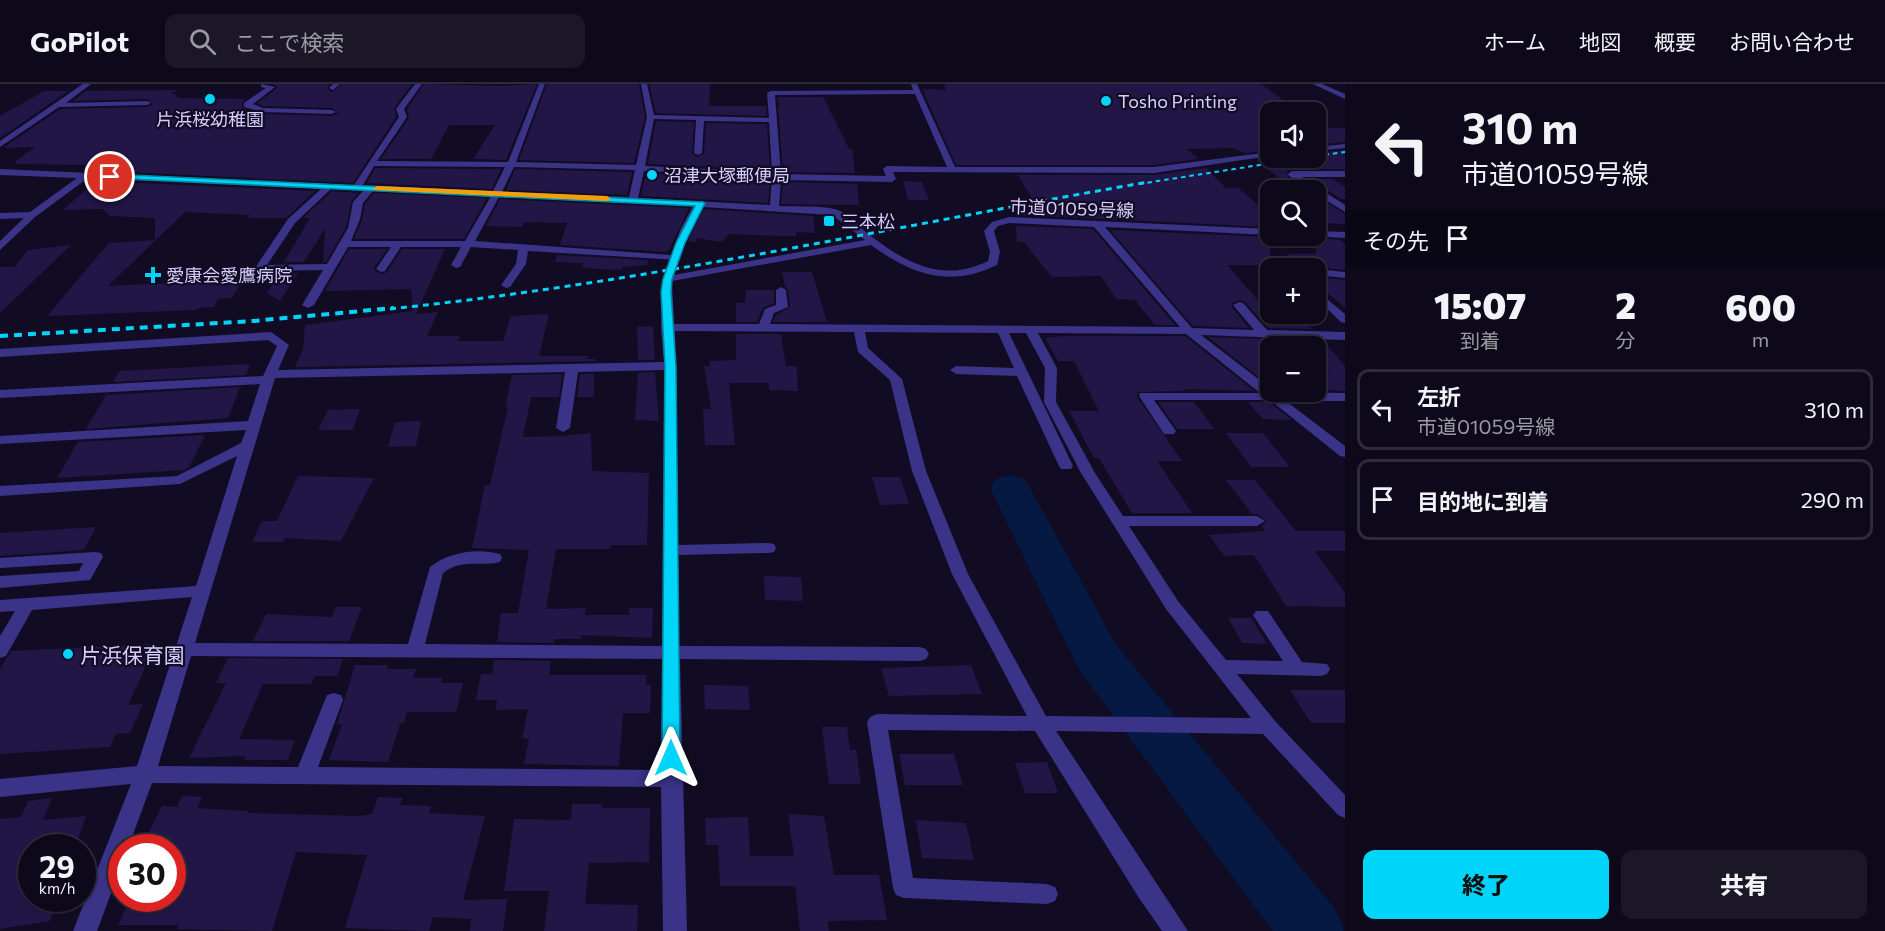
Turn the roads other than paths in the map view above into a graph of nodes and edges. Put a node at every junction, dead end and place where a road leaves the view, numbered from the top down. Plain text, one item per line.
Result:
1 (88, 84) edge
2 (265, 84) edge
3 (419, 84) edge
4 (542, 84) edge
5 (644, 84) edge
6 (914, 84) edge
7 (1316, 84) edge
8 (918, 92) junction
9 (1345, 97) edge
10 (147, 100) dead end
11 (100, 104) junction
12 (56, 105) junction
13 (92, 110) dead end
14 (332, 112) dead end
15 (651, 117) junction
16 (700, 119) junction
17 (774, 120) junction
18 (0, 145) edge
19 (1345, 146) edge
20 (1326, 148) edge
21 (698, 153) dead end
22 (1260, 155) edge
23 (371, 163) junction
24 (511, 164) junction
25 (640, 167) junction
26 (952, 169) junction
27 (0, 172) edge
28 (1345, 174) edge
29 (87, 176) junction
30 (777, 176) junction
31 (328, 187) junction
32 (357, 188) junction
33 (371, 188) junction
34 (497, 193) junction
35 (1330, 198) junction
36 (1345, 198) edge
37 (633, 200) junction
38 (700, 203) junction
39 (774, 207) junction
40 (1345, 209) edge
41 (32, 215) junction
42 (0, 216) edge
43 (1097, 224) junction
44 (1260, 232) edge
45 (1326, 234) edge
46 (1345, 235) edge
47 (873, 242) junction
48 (344, 244) junction
49 (398, 244) junction
50 (469, 244) junction
51 (0, 247) edge
52 (523, 248) junction
53 (675, 258) junction
54 (456, 265) dead end
55 (330, 267) junction
56 (381, 269) dead end
57 (1326, 273) edge
58 (1345, 275) edge
59 (667, 279) junction
60 (506, 285) dead end
61 (782, 290) dead end
62 (1326, 302) edge
63 (308, 305) dead end
64 (1239, 305) dead end
65 (1345, 320) edge
66 (667, 327) junction
67 (763, 328) junction
68 (859, 328) junction
69 (1002, 330) junction
70 (1031, 331) junction
71 (1189, 331) junction
72 (1263, 333) junction
73 (1286, 334) joint
74 (1345, 336) edge
75 (0, 353) edge
76 (670, 366) junction
77 (572, 368) junction
78 (956, 370) dead end
79 (1021, 372) junction
80 (269, 377) junction
81 (1260, 386) edge
82 (0, 394) edge
83 (1260, 396) edge
84 (1326, 397) edge
85 (1345, 397) edge
86 (1281, 402) edge
87 (254, 425) junction
88 (563, 428) dead end
89 (1169, 431) dead end
90 (0, 440) edge
91 (248, 445) junction
92 (1345, 453) edge
93 (1066, 466) dead end
94 (0, 491) edge
95 (1119, 521) junction
96 (1257, 521) dead end
97 (768, 548) dead end
98 (671, 550) junction
99 (494, 558) dead end
100 (0, 563) edge
101 (0, 582) edge
102 (201, 591) junction
103 (27, 604) junction
104 (0, 606) edge
105 (1262, 615) dead end
106 (183, 649) junction
107 (415, 650) junction
108 (0, 651) edge
109 (671, 653) junction
110 (920, 654) dead end
111 (1221, 667) junction
112 (1297, 668) junction
113 (1321, 669) dead end
114 (334, 700) dead end
115 (1042, 724) junction
116 (1266, 726) junction
117 (145, 774) junction
118 (306, 776) junction
119 (671, 779) junction
120 (0, 788) edge
121 (1345, 809) edge
122 (1047, 894) dead end
123 (85, 931) edge
124 (675, 931) edge
125 (1176, 931) edge

1 - 12 street
2 - 14 street
3 - 23 street
4 - 24 street
5 - 15 street
6 - 8 street
7 - 9 street
8 - 17 street
8 - 26 street
10 - 11 street
11 - 12 street
11 - 13 street
12 - 18 street
15 - 16 street
15 - 25 street
16 - 17 street
16 - 21 street
17 - 30 street
19 - 20 street
22 - 26 street
23 - 24 street
23 - 32 street
24 - 25 street
24 - 34 street
25 - 30 street
25 - 37 street
26 - 30 street
27 - 29 street, 市道01059号線
28 - 35 street
29 - 31 street, 市道01059号線
29 - 41 street
30 - 39 street
31 - 32 street, 市道01059号線
31 - 55 street
32 - 33 street, 市道01059号線
33 - 34 street, 市道01059号線
33 - 48 street
34 - 37 street, 市道01059号線
34 - 50 street
35 - 36 street
35 - 40 street
37 - 38 street, 市道01059号線
38 - 39 street, 市道01059号線
38 - 53 street
39 - 47 street, 市道01059号線
41 - 42 street
41 - 51 street
43 - 44 street, 市道01059号線
43 - 47 street, 市道01059号線
43 - 71 street
45 - 46 street
47 - 59 street
48 - 49 street
48 - 55 street
49 - 50 street
49 - 56 street
50 - 52 street
50 - 54 street
52 - 53 street
52 - 60 street
53 - 59 street
55 - 63 street
57 - 58 street
59 - 66 street
61 - 67 street
62 - 65 street
64 - 72 street
66 - 67 street
66 - 76 street
67 - 68 street
68 - 69 street
68 - 115 street
69 - 70 street
69 - 79 street
70 - 71 street
70 - 95 street
71 - 72 street
71 - 81 street
72 - 73 street
73 - 74 street
75 - 80 street
76 - 77 street
76 - 98 street
77 - 80 street
77 - 88 street
78 - 79 street
79 - 93 street
80 - 82 street
80 - 87 street
83 - 89 street
84 - 85 street
86 - 92 street
87 - 90 street
87 - 91 street
91 - 94 street
91 - 102 street
95 - 96 street
95 - 111 street
97 - 98 street
98 - 109 street
99 - 107 street
100 - 101 street
102 - 103 street
102 - 106 street
103 - 104 street
103 - 108 street
105 - 112 street
106 - 107 street
106 - 117 street
107 - 109 street
109 - 110 street
109 - 119 street
111 - 112 street
111 - 116 street
112 - 113 street
114 - 118 street
115 - 116 street
115 - 122 street
115 - 125 street
116 - 121 street
117 - 118 street
117 - 120 street
117 - 123 street
118 - 119 street
119 - 124 street

